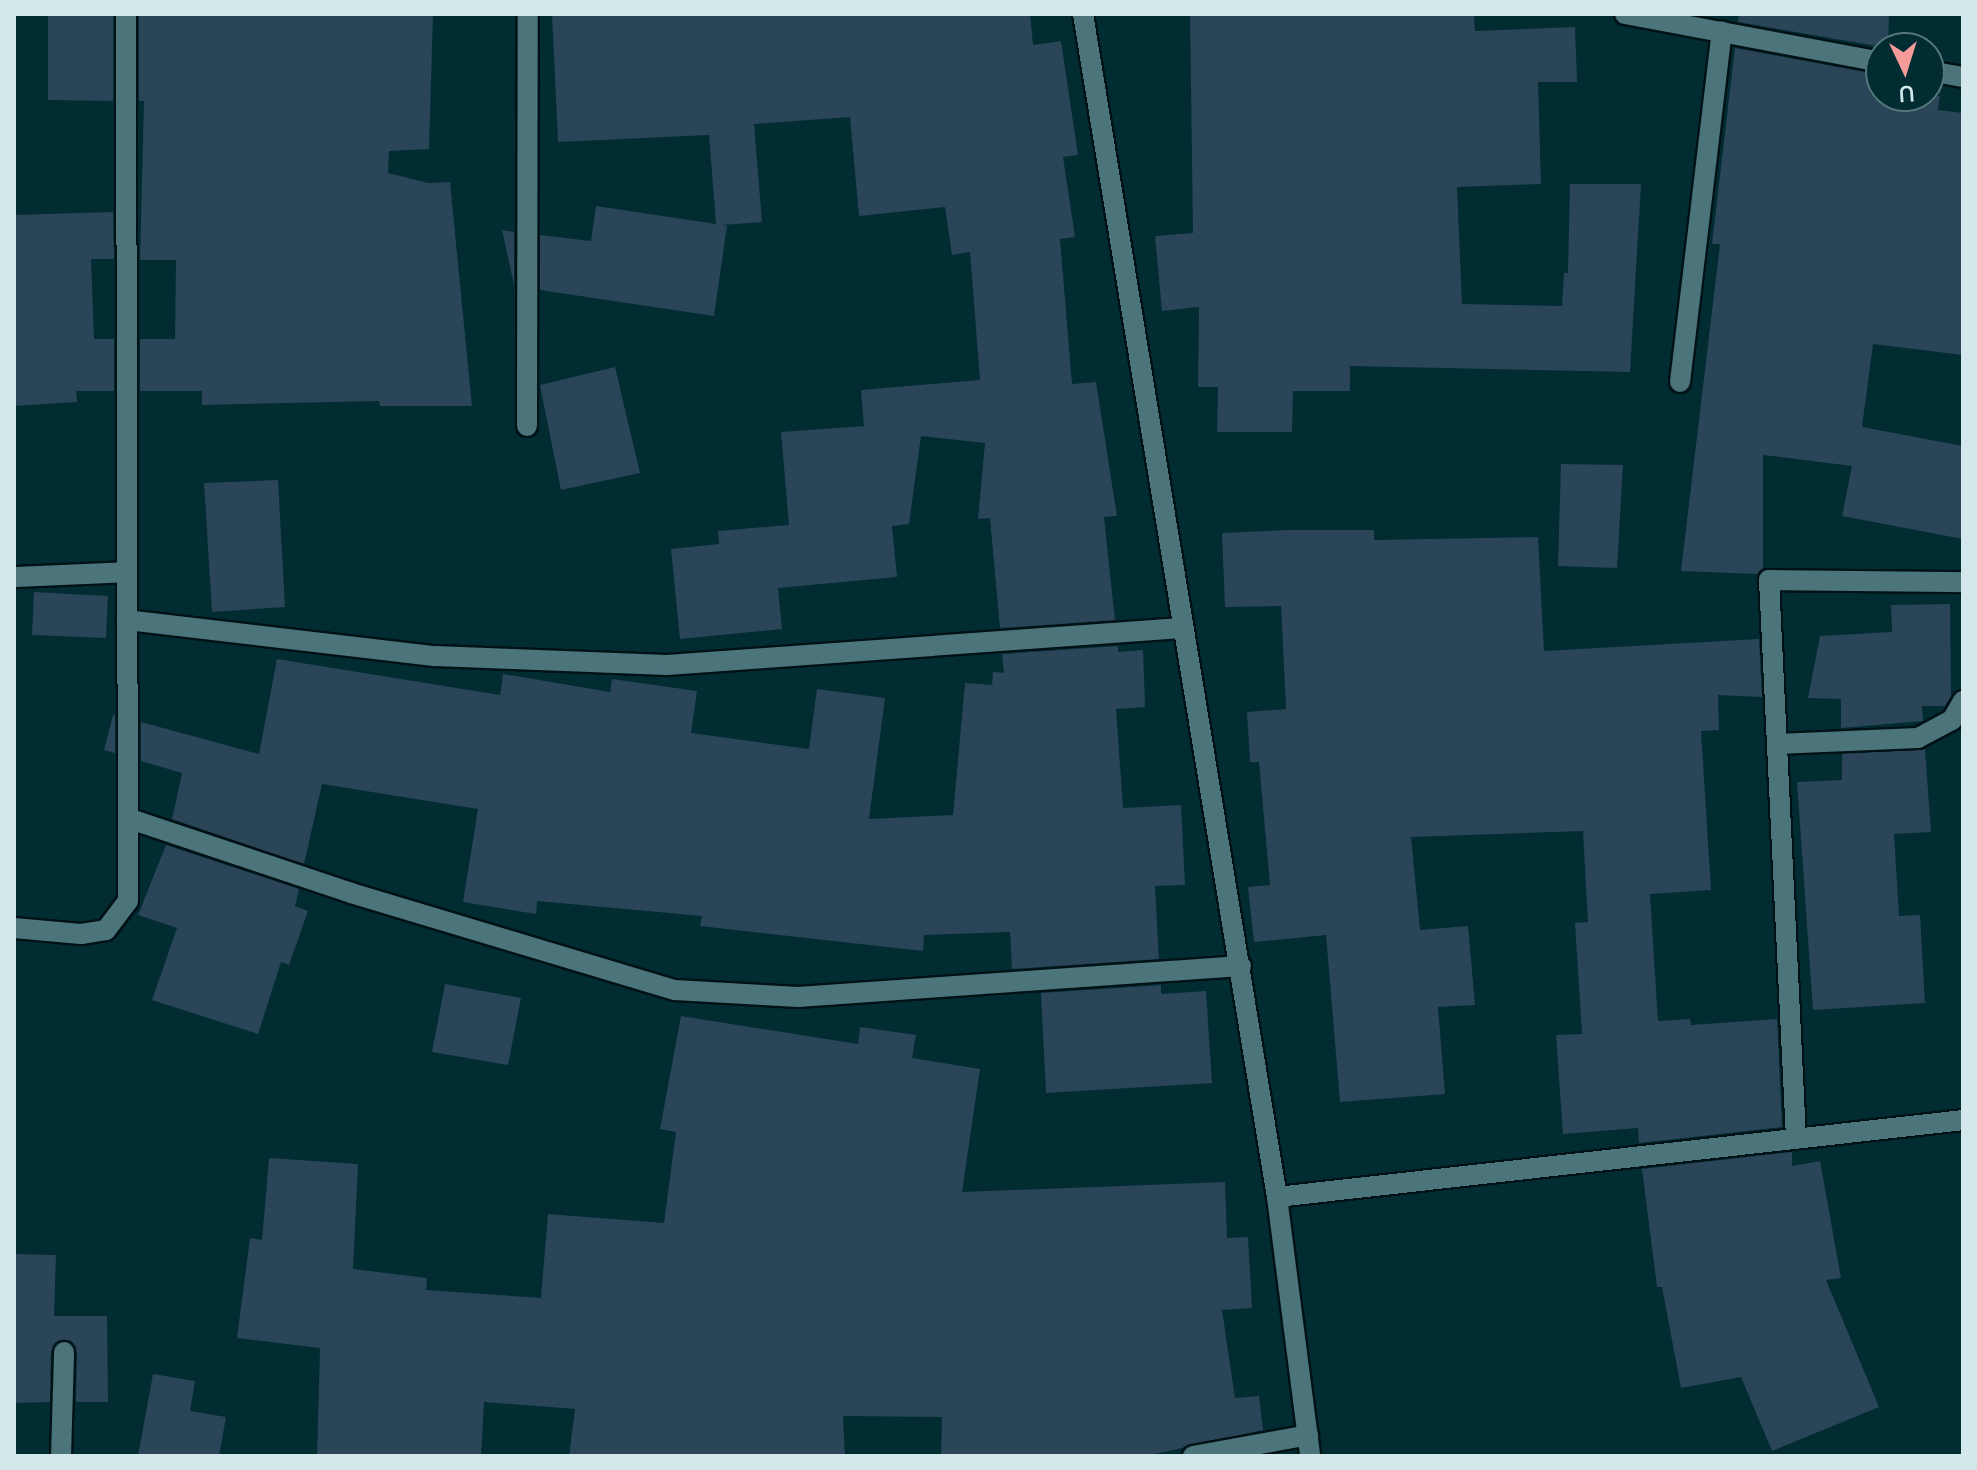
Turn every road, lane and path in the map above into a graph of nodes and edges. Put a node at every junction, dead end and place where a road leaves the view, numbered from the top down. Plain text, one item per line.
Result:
1 (126, 14) edge
2 (528, 14) edge
3 (1083, 14) edge
4 (1625, 14) edge
5 (1722, 32) junction
6 (1865, 59) edge
7 (1680, 382) dead end
8 (527, 426) dead end
9 (127, 572) junction
10 (14, 577) edge
11 (1963, 582) edge
12 (127, 620) junction
13 (1182, 628) junction
14 (1963, 701) edge
15 (1777, 744) junction
16 (130, 819) junction
17 (14, 928) edge
18 (1241, 966) junction
19 (1963, 1120) edge
20 (1796, 1138) junction
21 (1277, 1197) junction
22 (64, 1352) dead end
23 (1309, 1446) edge
24 (61, 1456) edge
25 (1193, 1456) edge

1 - 9 street
2 - 8 street
3 - 13 street
4 - 5 street
5 - 6 street
5 - 7 street
9 - 10 street
9 - 12 street
11 - 15 street
12 - 13 street
12 - 16 street
13 - 18 street
14 - 15 street
15 - 20 street
16 - 17 street
16 - 18 street
18 - 21 street
19 - 20 street
20 - 21 street
21 - 23 street
22 - 24 street
23 - 25 street

